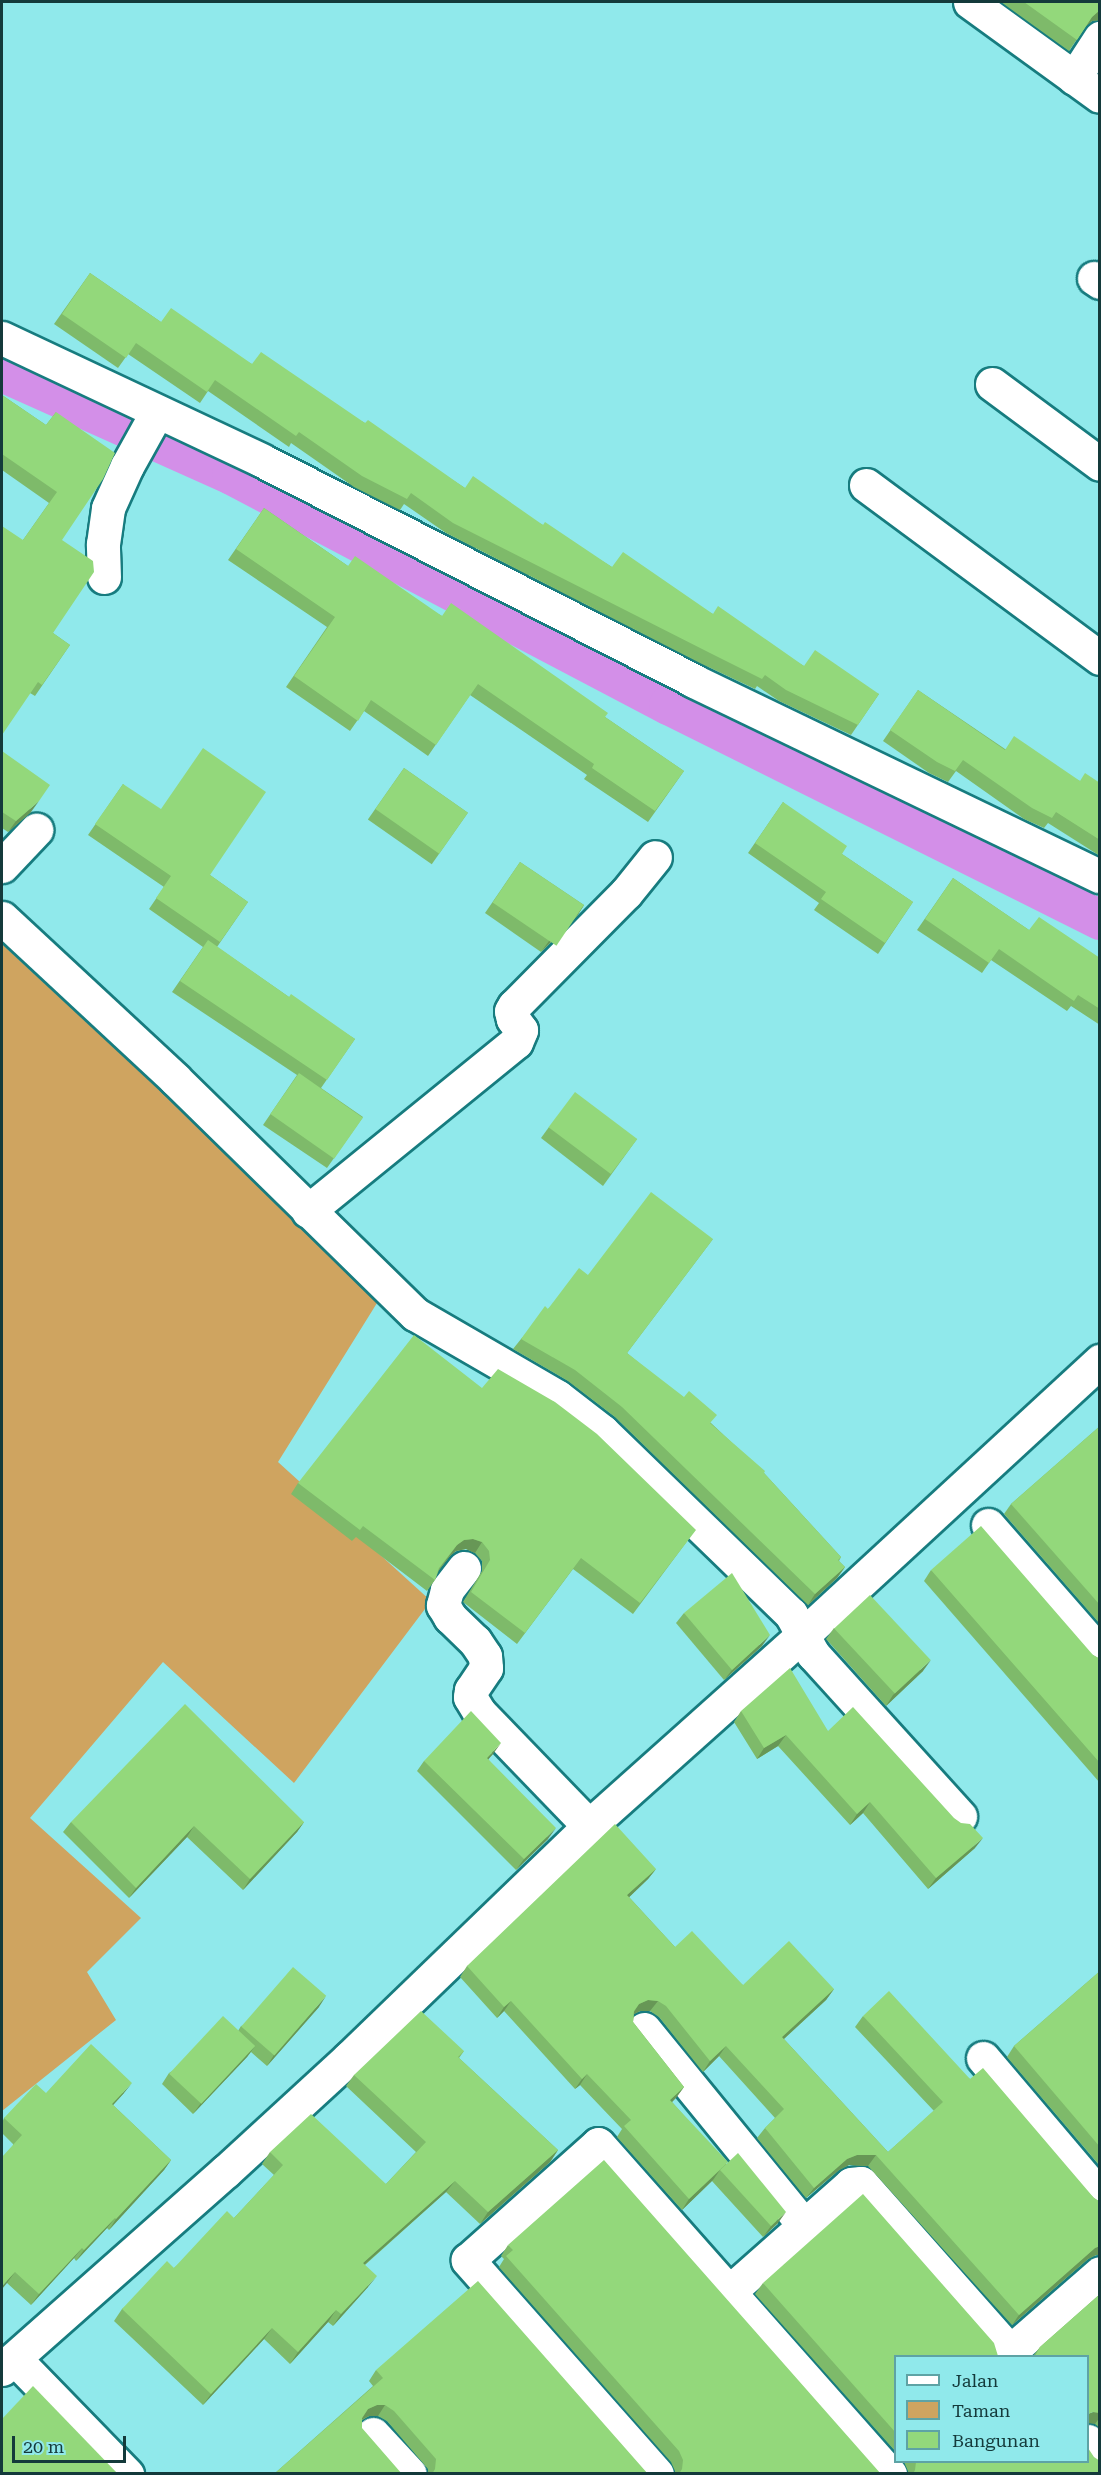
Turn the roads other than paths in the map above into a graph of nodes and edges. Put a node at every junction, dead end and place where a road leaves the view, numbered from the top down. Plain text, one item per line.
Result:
1 (970, 2) edge
2 (1100, 39) edge
3 (1087, 87) edge
4 (2, 338) edge
5 (992, 384) dead end
6 (154, 417) junction
7 (1100, 464) edge
8 (866, 485) dead end
9 (104, 577) dead end
10 (1100, 658) edge
11 (36, 830) dead end
12 (655, 857) dead end
13 (2, 866) edge
14 (1100, 876) edge
15 (2, 921) edge
16 (308, 1211) junction
17 (1094, 1377) edge
18 (988, 1525) dead end
19 (464, 1568) dead end
20 (804, 1634) junction
21 (1100, 1653) edge
22 (960, 1816) dead end
23 (589, 1826) junction
24 (644, 2029) dead end
25 (983, 2058) dead end
26 (1100, 2196) edge
27 (804, 2225) junction
28 (1100, 2272) edge
29 (729, 2292) junction
30 (1009, 2355) edge
31 (8, 2364) edge
32 (374, 2434) dead end
33 (1089, 2442) edge
34 (1100, 2455) edge
35 (886, 2466) edge
36 (127, 2474) edge
37 (410, 2474) edge
38 (657, 2474) edge

1 - 3 street
2 - 3 street
4 - 6 street
5 - 7 street
6 - 9 street
6 - 14 street
8 - 10 street
11 - 13 street
12 - 16 street
15 - 16 street
16 - 20 street
17 - 20 street
18 - 21 street
19 - 23 street
20 - 22 street
20 - 23 street
23 - 31 street
24 - 27 street
25 - 26 street
27 - 29 street
27 - 30 street
28 - 30 street
29 - 35 street
29 - 38 street
31 - 36 street
32 - 37 street
33 - 34 street

